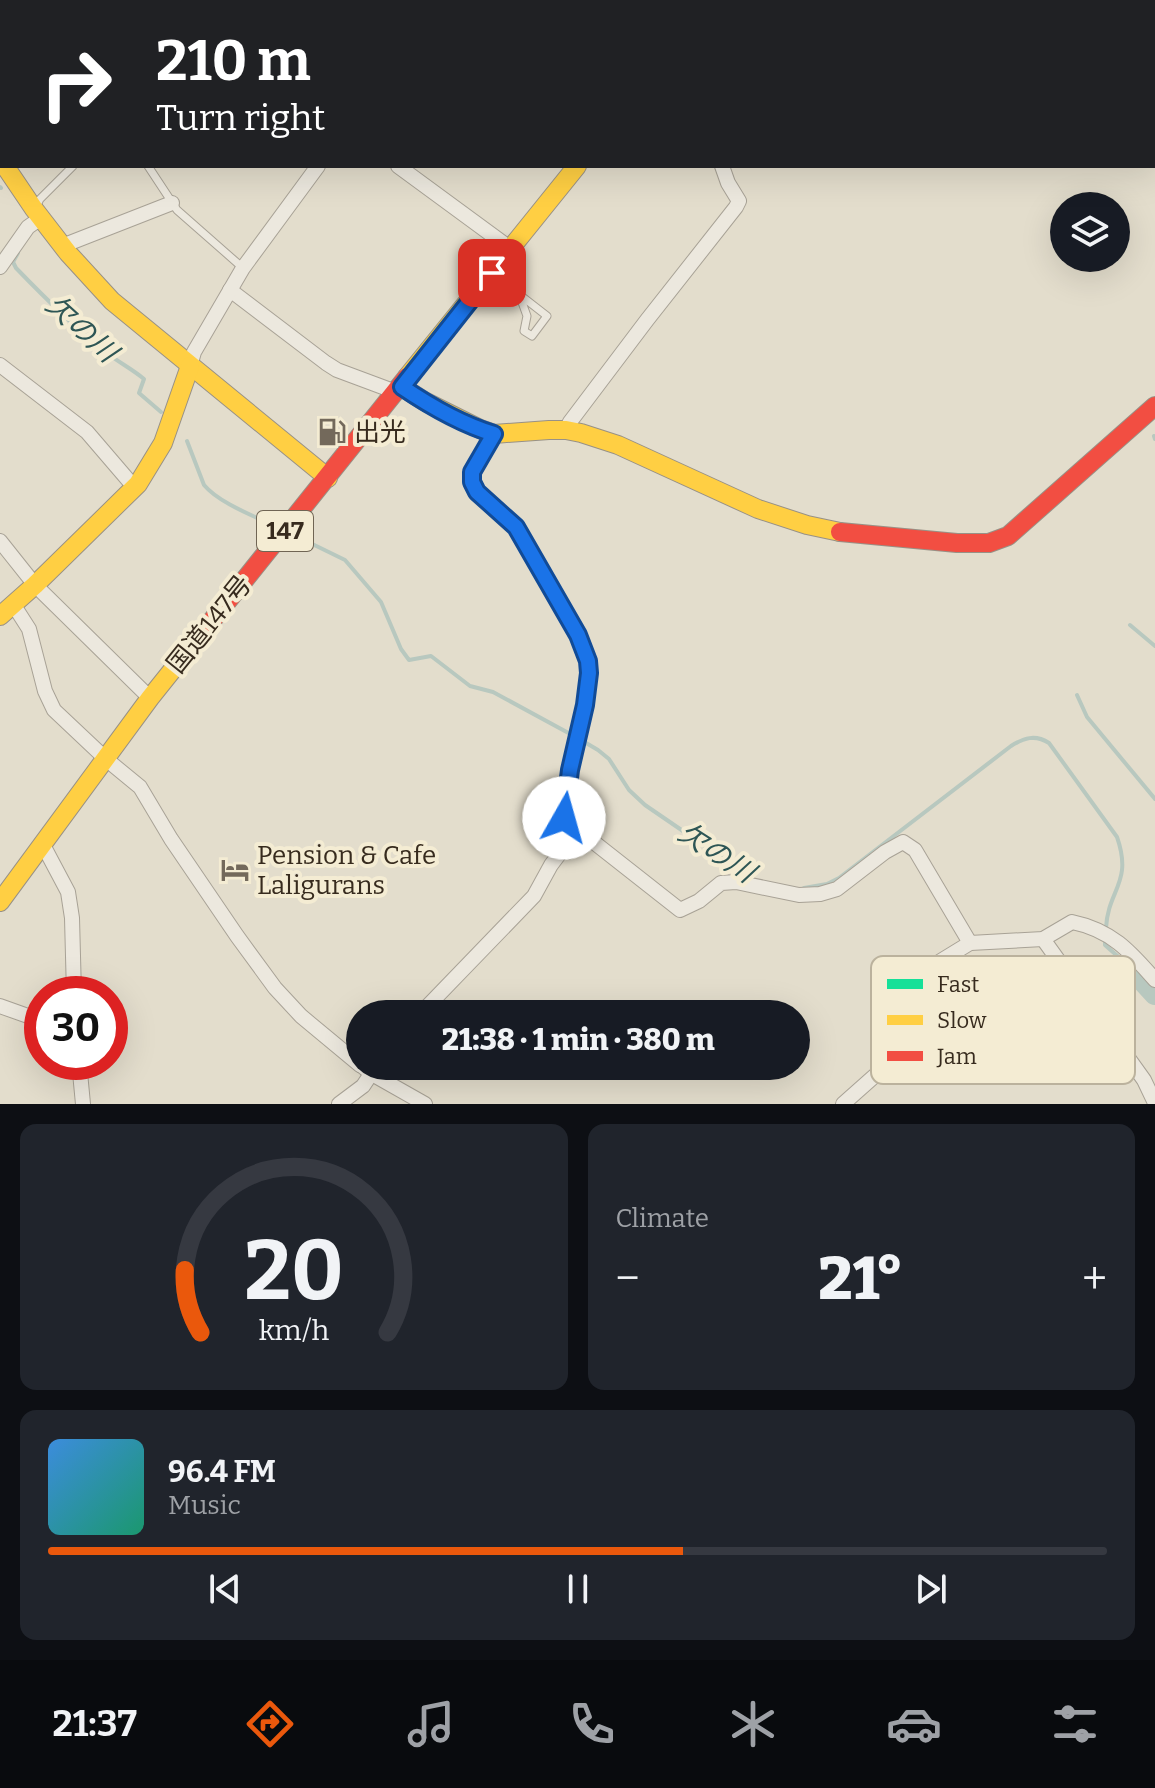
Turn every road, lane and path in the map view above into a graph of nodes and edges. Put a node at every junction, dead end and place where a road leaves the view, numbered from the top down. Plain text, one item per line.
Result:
1 (6, 168) edge
2 (71, 168) edge
3 (149, 168) edge
4 (317, 168) edge
5 (401, 168) edge
6 (575, 168) edge
7 (723, 168) edge
8 (172, 203) junction
9 (38, 214) junction
10 (62, 246) junction
11 (511, 249) junction
12 (0, 267) edge
13 (243, 268) junction
14 (492, 273) junction
15 (230, 290) junction
16 (519, 294) junction
17 (0, 365) edge
18 (190, 366) junction
19 (399, 390) junction
20 (1155, 406) edge
21 (566, 430) junction
22 (494, 434) junction
23 (328, 478) junction
24 (135, 488) junction
25 (0, 541) edge
26 (35, 585) junction
27 (6, 610) edge
28 (150, 698) junction
29 (106, 759) junction
30 (572, 837) junction
31 (42, 843) junction
32 (0, 902) edge
33 (1043, 939) junction
34 (970, 943) junction
35 (949, 956) edge
36 (1055, 956) edge
37 (1129, 956) edge
38 (1135, 961) edge
39 (74, 976) edge
40 (1155, 980) edge
41 (434, 1000) edge
42 (0, 1006) edge
43 (24, 1015) edge
44 (346, 1051) edge
45 (1135, 1067) edge
46 (871, 1079) edge
47 (81, 1080) edge
48 (365, 1080) edge
49 (387, 1080) edge
50 (1155, 1103) edge
51 (83, 1104) edge
52 (339, 1104) edge
53 (425, 1104) edge
54 (843, 1104) edge

1 - 9 main road
2 - 9 lane
3 - 8 lane
4 - 13 street
5 - 11 street
6 - 11 main road, 国道147号 / 147
7 - 21 street
8 - 10 street
8 - 13 lane
9 - 10 main road
9 - 12 street
10 - 18 main road
11 - 14 main road, 国道147号 / 147
13 - 15 street
14 - 16 lane
14 - 19 main road, 国道147号 / 147
15 - 18 street
15 - 19 street
16 - 16 lane
17 - 24 street
18 - 23 main road
18 - 24 main road
19 - 22 main road
19 - 23 main road, 国道147号 / 147
20 - 21 main road
21 - 22 main road
22 - 30 street
23 - 28 main road, 国道147号 / 147
24 - 26 main road
25 - 26 street
26 - 27 main road
26 - 28 street
27 - 29 street
28 - 29 main road, 国道147号 / 147
29 - 31 main road, 国道147号 / 147
29 - 44 street
30 - 34 street
30 - 41 street
31 - 32 main road, 国道147号 / 147
31 - 39 street
33 - 34 street
33 - 36 street
33 - 37 street
34 - 35 street
38 - 40 street
42 - 43 street
45 - 50 street
46 - 54 street
47 - 51 street
48 - 52 street
49 - 53 street

